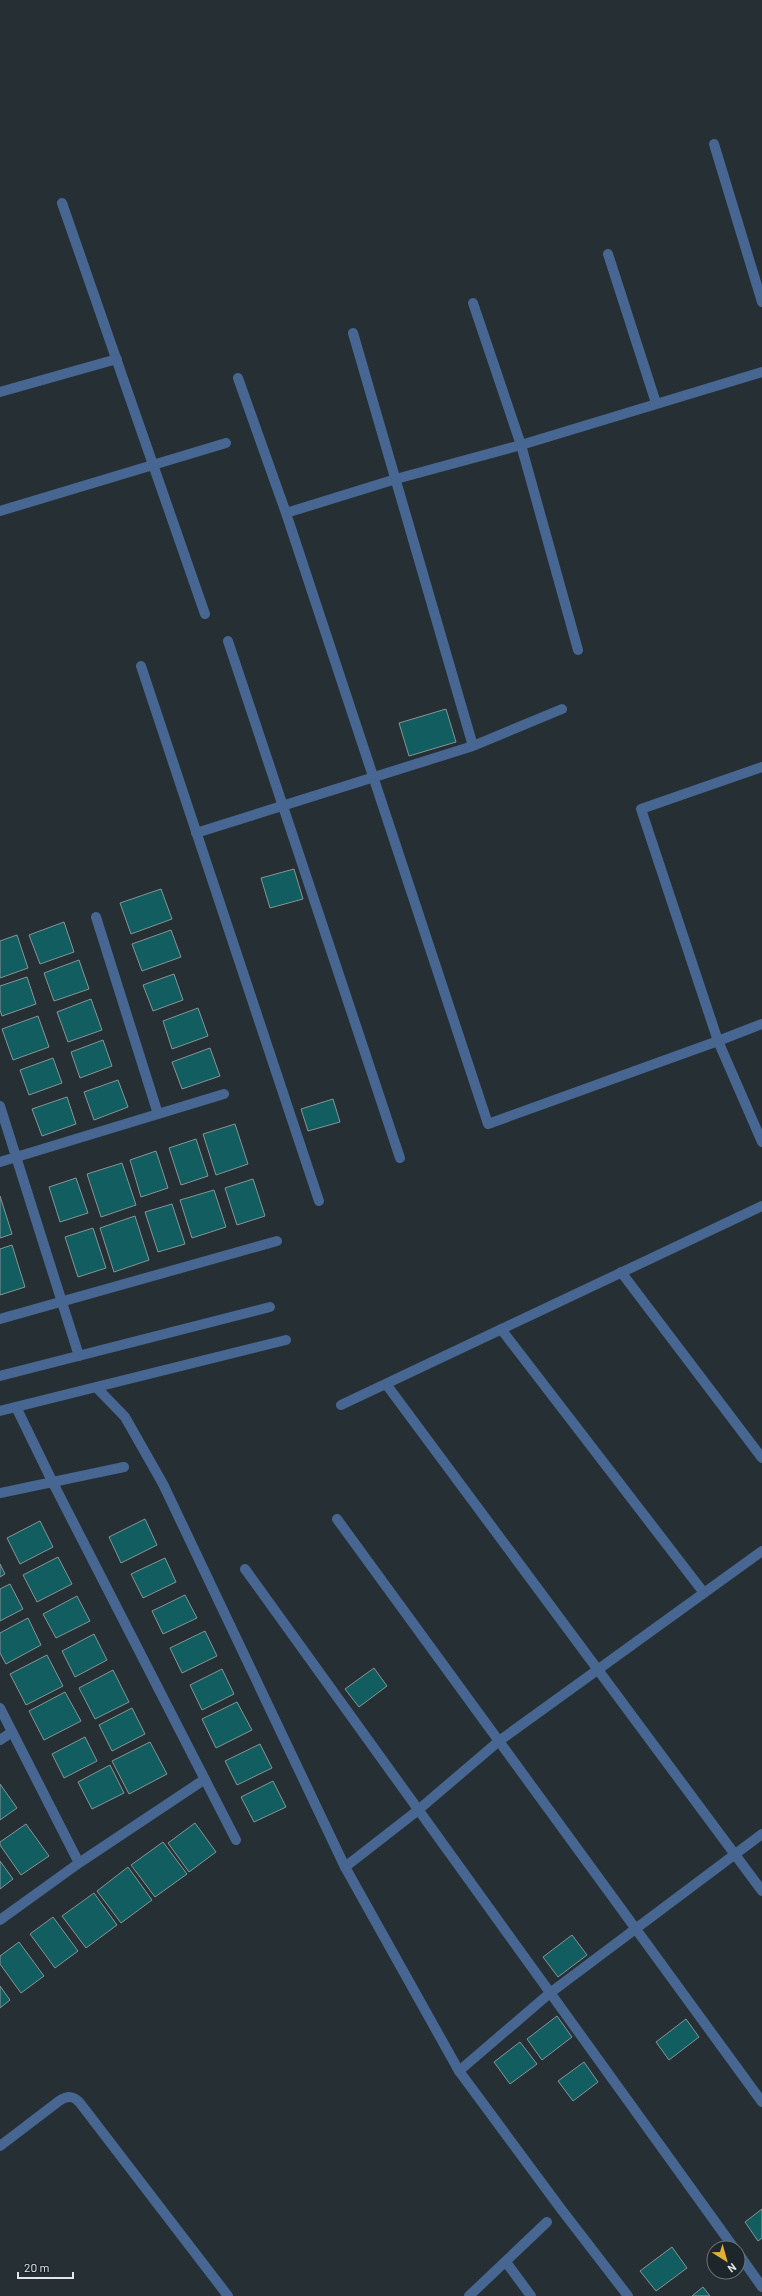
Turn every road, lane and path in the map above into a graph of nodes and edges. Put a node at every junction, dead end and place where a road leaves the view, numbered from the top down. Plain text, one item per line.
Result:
1 (714, 144) dead end
2 (62, 203) dead end
3 (608, 254) dead end
4 (762, 302) edge
5 (473, 303) dead end
6 (354, 333) dead end
7 (117, 359) junction
8 (762, 372) edge
9 (238, 378) dead end
10 (0, 392) edge
11 (656, 403) junction
12 (226, 444) dead end
13 (521, 445) junction
14 (154, 465) junction
15 (396, 479) junction
16 (0, 511) edge
17 (286, 513) junction
18 (205, 614) dead end
19 (228, 641) dead end
20 (578, 650) dead end
21 (141, 666) dead end
22 (562, 709) dead end
23 (473, 746) junction
24 (762, 767) edge
25 (373, 778) junction
26 (283, 806) junction
27 (196, 832) junction
28 (96, 917) dead end
29 (762, 1024) edge
30 (718, 1041) junction
31 (224, 1094) dead end
32 (0, 1106) edge
33 (158, 1114) junction
34 (762, 1142) edge
35 (16, 1158) junction
36 (400, 1158) dead end
37 (0, 1162) edge
38 (319, 1201) dead end
39 (762, 1206) edge
40 (277, 1241) dead end
41 (621, 1272) junction
42 (62, 1303) junction
43 (270, 1307) dead end
44 (0, 1319) edge
45 (501, 1329) junction
46 (286, 1340) dead end
47 (79, 1356) junction
48 (0, 1376) edge
49 (386, 1384) junction
50 (96, 1387) junction
51 (342, 1404) dead end
52 (16, 1407) junction
53 (0, 1411) edge
54 (762, 1458) edge
55 (124, 1467) dead end
56 (53, 1483) junction
57 (0, 1494) edge
58 (337, 1519) dead end
59 (762, 1551) edge
60 (245, 1570) dead end
61 (704, 1593) junction
62 (598, 1670) junction
63 (0, 1708) edge
64 (12, 1732) junction
65 (0, 1740) edge
66 (499, 1741) junction
67 (205, 1779) junction
68 (417, 1811) junction
69 (762, 1834) edge
70 (236, 1840) dead end
71 (735, 1854) junction
72 (79, 1863) junction
73 (345, 1867) junction
74 (762, 1891) edge
75 (0, 1920) edge
76 (636, 1929) junction
77 (550, 1993) junction
78 (459, 2071) junction
79 (762, 2102) edge
80 (0, 2146) edge
81 (547, 2222) dead end
82 (728, 2240) edge
83 (506, 2262) junction
84 (746, 2264) edge
85 (762, 2287) edge
86 (228, 2296) edge
87 (469, 2296) edge
88 (531, 2296) edge
89 (628, 2296) edge

1 - 4 street
2 - 7 street
3 - 11 street
5 - 13 street
6 - 15 street
7 - 10 street
7 - 14 street
8 - 11 street
9 - 17 street
11 - 13 street
12 - 14 street
13 - 15 street
13 - 20 street
14 - 16 street
14 - 18 street
15 - 17 street
15 - 23 street
17 - 25 street
19 - 26 street
21 - 27 street
22 - 23 street
23 - 25 street
24 - 30 street
25 - 26 street
25 - 30 street
26 - 27 street
26 - 36 street
27 - 38 street
28 - 33 street
29 - 30 street
30 - 34 street
31 - 33 street
32 - 35 street
33 - 35 street
35 - 37 street
35 - 42 street
39 - 41 street
40 - 42 street
41 - 45 street
41 - 54 street
42 - 44 street
42 - 47 street
43 - 47 street
45 - 49 street
45 - 61 street
46 - 50 street
47 - 48 street
49 - 51 street
49 - 62 street
50 - 52 street
50 - 73 street
52 - 53 street
52 - 56 street
55 - 56 street
56 - 57 street
56 - 67 street
58 - 66 street
59 - 61 street
60 - 68 street
61 - 62 street
62 - 66 street
62 - 71 street
63 - 64 street
64 - 65 street
64 - 72 street
66 - 68 street
66 - 76 street
67 - 70 street
67 - 72 street
68 - 73 street
68 - 77 street
69 - 71 street
71 - 74 street
71 - 76 street
72 - 75 street
73 - 78 street
76 - 77 street
76 - 79 street
77 - 78 street
77 - 82 street
78 - 89 street
80 - 86 street
81 - 83 street
83 - 87 street
83 - 88 street
84 - 85 street

